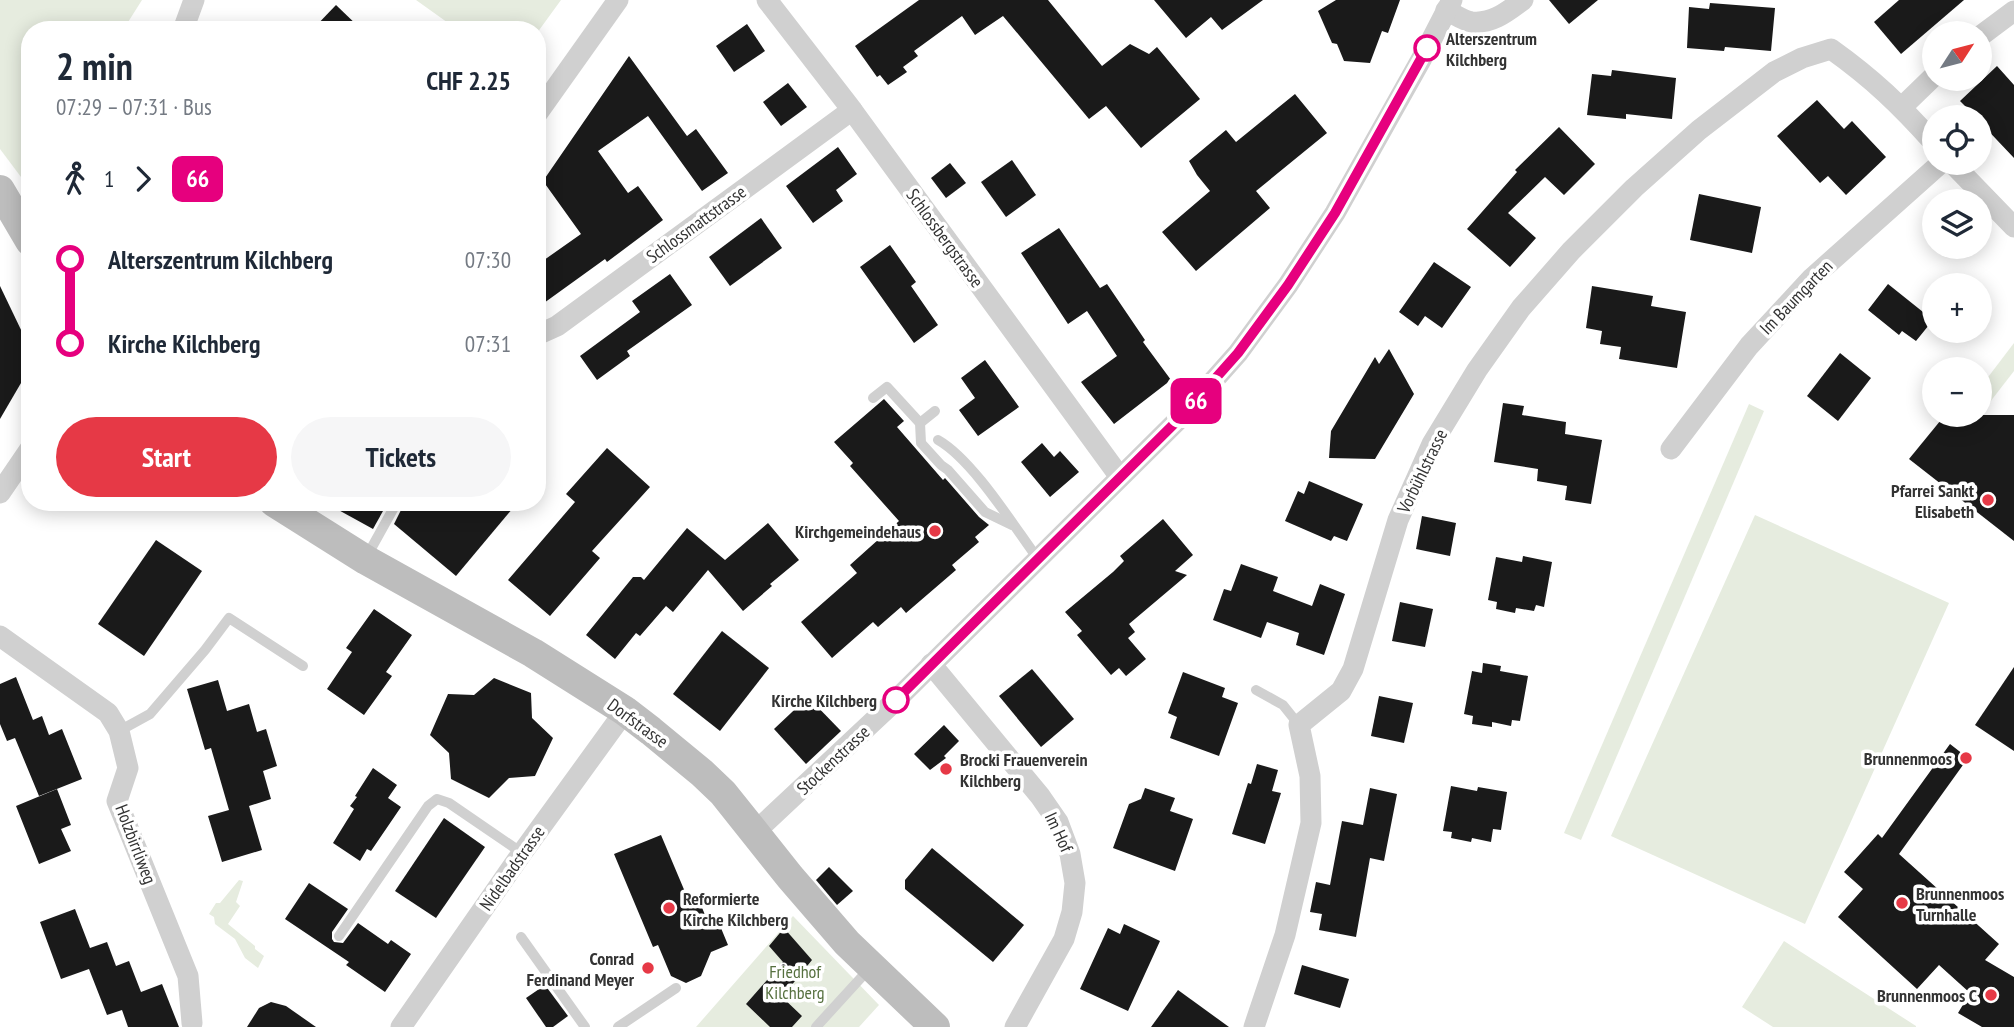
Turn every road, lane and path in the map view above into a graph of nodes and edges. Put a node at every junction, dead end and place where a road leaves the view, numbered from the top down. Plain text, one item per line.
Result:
1 (194, 0) edge
2 (618, 0) edge
3 (767, 0) edge
4 (1523, 0) edge
5 (1449, 5) edge
6 (2014, 11) edge
7 (186, 21) edge
8 (1992, 27) edge
9 (1922, 88) edge
10 (546, 101) edge
11 (1902, 107) junction
12 (852, 110) junction
13 (1922, 130) edge
14 (1928, 175) edge
15 (1964, 175) edge
16 (2014, 227) edge
17 (546, 331) edge
18 (873, 398) dead end
19 (934, 411) dead end
20 (920, 424) junction
21 (937, 440) dead end
22 (1671, 449) dead end
23 (21, 462) edge
24 (1120, 477) junction
25 (0, 493) edge
26 (288, 511) edge
27 (392, 511) edge
28 (1012, 525) junction
29 (365, 559) junction
30 (1038, 559) junction
31 (0, 636) edge
32 (931, 664) junction
33 (303, 666) dead end
34 (1256, 690) dead end
35 (625, 711) junction
36 (1299, 725) junction
37 (119, 731) junction
38 (755, 832) junction
39 (522, 853) junction
40 (339, 936) dead end
41 (521, 937) dead end
42 (871, 967) junction
43 (676, 988) dead end
44 (192, 1023) dead end
45 (403, 1027) edge
46 (585, 1027) edge
47 (618, 1027) edge
48 (816, 1027) edge
49 (935, 1027) edge
50 (1015, 1027) edge
51 (1254, 1027) edge

1 - 7 street
2 - 10 street
3 - 12 street, Schlossbergstrasse
4 - 5 street
5 - 24 street, Stockenstrasse
6 - 8 street
9 - 11 street
11 - 13 street
11 - 36 street, Vorbühlstrasse
12 - 17 street, Schlossmattstrasse
12 - 24 street, Schlossbergstrasse
14 - 22 street, Im Baumgarten
15 - 16 street
18 - 20 lane
19 - 20 lane
20 - 28 lane
21 - 28 lane
23 - 25 street
24 - 30 street, Stockenstrasse
26 - 29 street, Dorfstrasse
27 - 29 lane
28 - 30 lane
29 - 35 street, Dorfstrasse
30 - 32 street, Stockenstrasse
31 - 37 street, Holzbirrliweg
32 - 38 street, Stockenstrasse
32 - 50 street, Im Hof
33 - 37 lane
34 - 36 lane
35 - 38 street, Dorfstrasse
35 - 39 street, Nidelbadstrasse
36 - 51 street
37 - 44 street, Holzbirrliweg
38 - 42 street, Dorfstrasse
39 - 40 lane
39 - 45 street, Nidelbadstrasse
41 - 46 lane
42 - 48 lane
42 - 49 street, Dorfstrasse
43 - 47 lane

